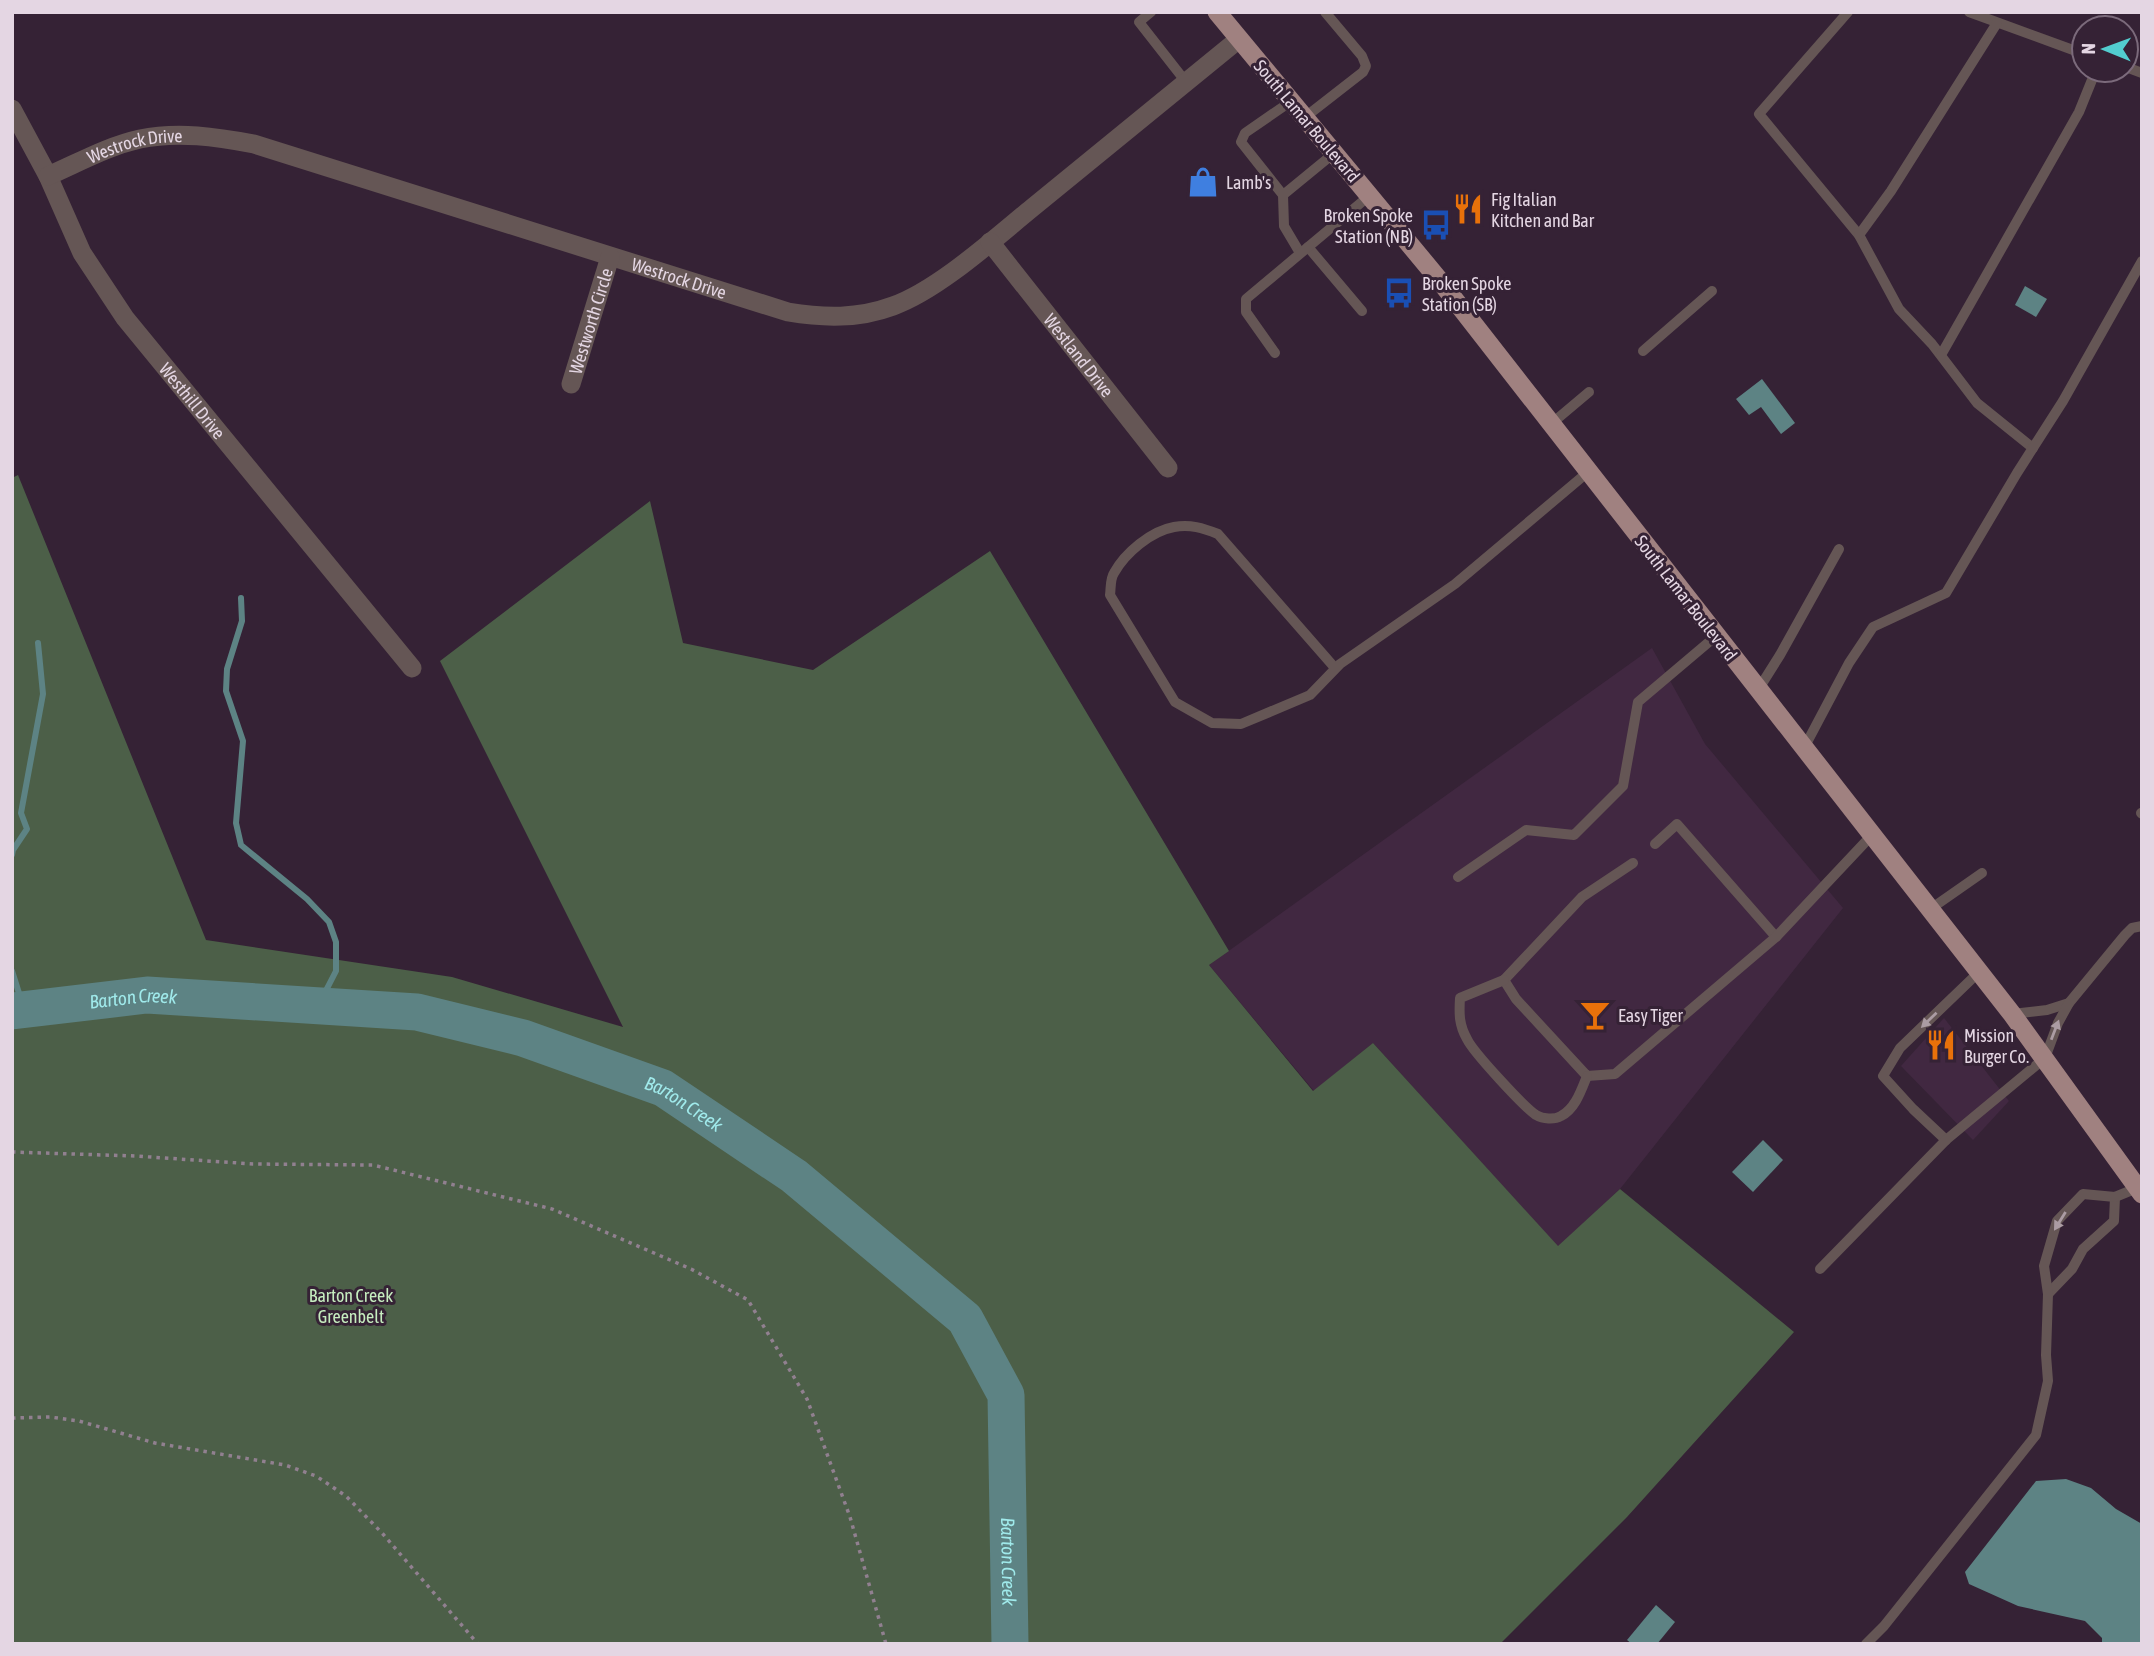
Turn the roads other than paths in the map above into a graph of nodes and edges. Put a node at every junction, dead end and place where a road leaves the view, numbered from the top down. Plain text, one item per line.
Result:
1 (1151, 12) edge
2 (1325, 12) edge
3 (1848, 12) edge
4 (1969, 12) edge
5 (1222, 14) edge
6 (1997, 23) junction
7 (1239, 39) junction
8 (2070, 49) edge
9 (1186, 82) junction
10 (2090, 84) edge
11 (1290, 102) junction
12 (12, 109) edge
13 (1304, 118) junction
14 (1333, 153) junction
15 (48, 176) junction
16 (1283, 195) junction
17 (1369, 196) junction
18 (1859, 235) junction
19 (990, 242) junction
20 (1304, 250) junction
21 (610, 257) junction
22 (2142, 261) edge
23 (1712, 291) dead end
24 (1362, 311) dead end
25 (1643, 351) dead end
26 (1275, 353) dead end
27 (1941, 355) junction
28 (571, 384) dead end
29 (1589, 392) dead end
30 (1551, 424) junction
31 (2033, 448) junction
32 (1168, 468) dead end
33 (1588, 472) junction
34 (1839, 549) dead end
35 (1716, 636) junction
36 (412, 667) dead end
37 (1335, 668) junction
38 (1758, 690) junction
39 (1804, 748) junction
40 (1871, 835) junction
41 (1655, 844) dead end
42 (1633, 863) dead end
43 (1982, 873) dead end
44 (1458, 877) dead end
45 (1929, 909) junction
46 (2142, 926) edge
47 (1776, 937) junction
48 (1978, 973) junction
49 (1504, 980) junction
50 (2069, 1003) junction
51 (2012, 1014) junction
52 (2045, 1058) junction
53 (1587, 1076) junction
54 (1946, 1140) junction
55 (2139, 1191) edge
56 (2115, 1197) junction
57 (1821, 1269) dead end
58 (2048, 1294) junction
59 (1866, 1644) edge

1 - 9 lane
2 - 13 lane
3 - 18 lane
4 - 6 lane
5 - 7 main road, South Lamar Boulevard
6 - 8 lane
6 - 18 lane
7 - 9 street, Westrock Drive
7 - 11 main road, South Lamar Boulevard
9 - 19 street, Westrock Drive
10 - 27 lane
11 - 13 main road, South Lamar Boulevard
11 - 16 lane
12 - 15 street, Westhill Drive
13 - 14 main road, South Lamar Boulevard
14 - 16 lane
14 - 17 main road, South Lamar Boulevard
15 - 21 street, Westrock Drive
15 - 36 street, Westhill Drive
16 - 20 lane
17 - 20 lane
17 - 30 main road, South Lamar Boulevard
18 - 27 lane
19 - 21 street, Westrock Drive
19 - 32 street, Westland Drive
20 - 24 lane
20 - 26 lane
21 - 28 street, Westworth Circle
22 - 31 lane
23 - 25 lane
27 - 31 lane
29 - 30 lane
30 - 33 main road, South Lamar Boulevard
31 - 39 lane
33 - 35 main road, South Lamar Boulevard
33 - 37 lane
34 - 38 lane
35 - 38 main road, South Lamar Boulevard
35 - 44 lane
37 - 37 lane
38 - 39 main road, South Lamar Boulevard
39 - 40 main road, South Lamar Boulevard
40 - 45 main road, South Lamar Boulevard
40 - 47 lane
41 - 47 lane
42 - 49 lane
43 - 45 lane
45 - 48 main road, South Lamar Boulevard
46 - 50 lane
47 - 53 lane
48 - 51 main road, South Lamar Boulevard
48 -> 54 lane
49 - 53 lane
49 - 53 lane
50 - 51 lane
52 -> 50 lane
51 - 52 main road, South Lamar Boulevard
52 - 54 lane
52 - 55 main road, South Lamar Boulevard
54 - 57 lane
55 - 56 lane
56 - 58 lane
56 -> 58 lane
58 - 59 lane

